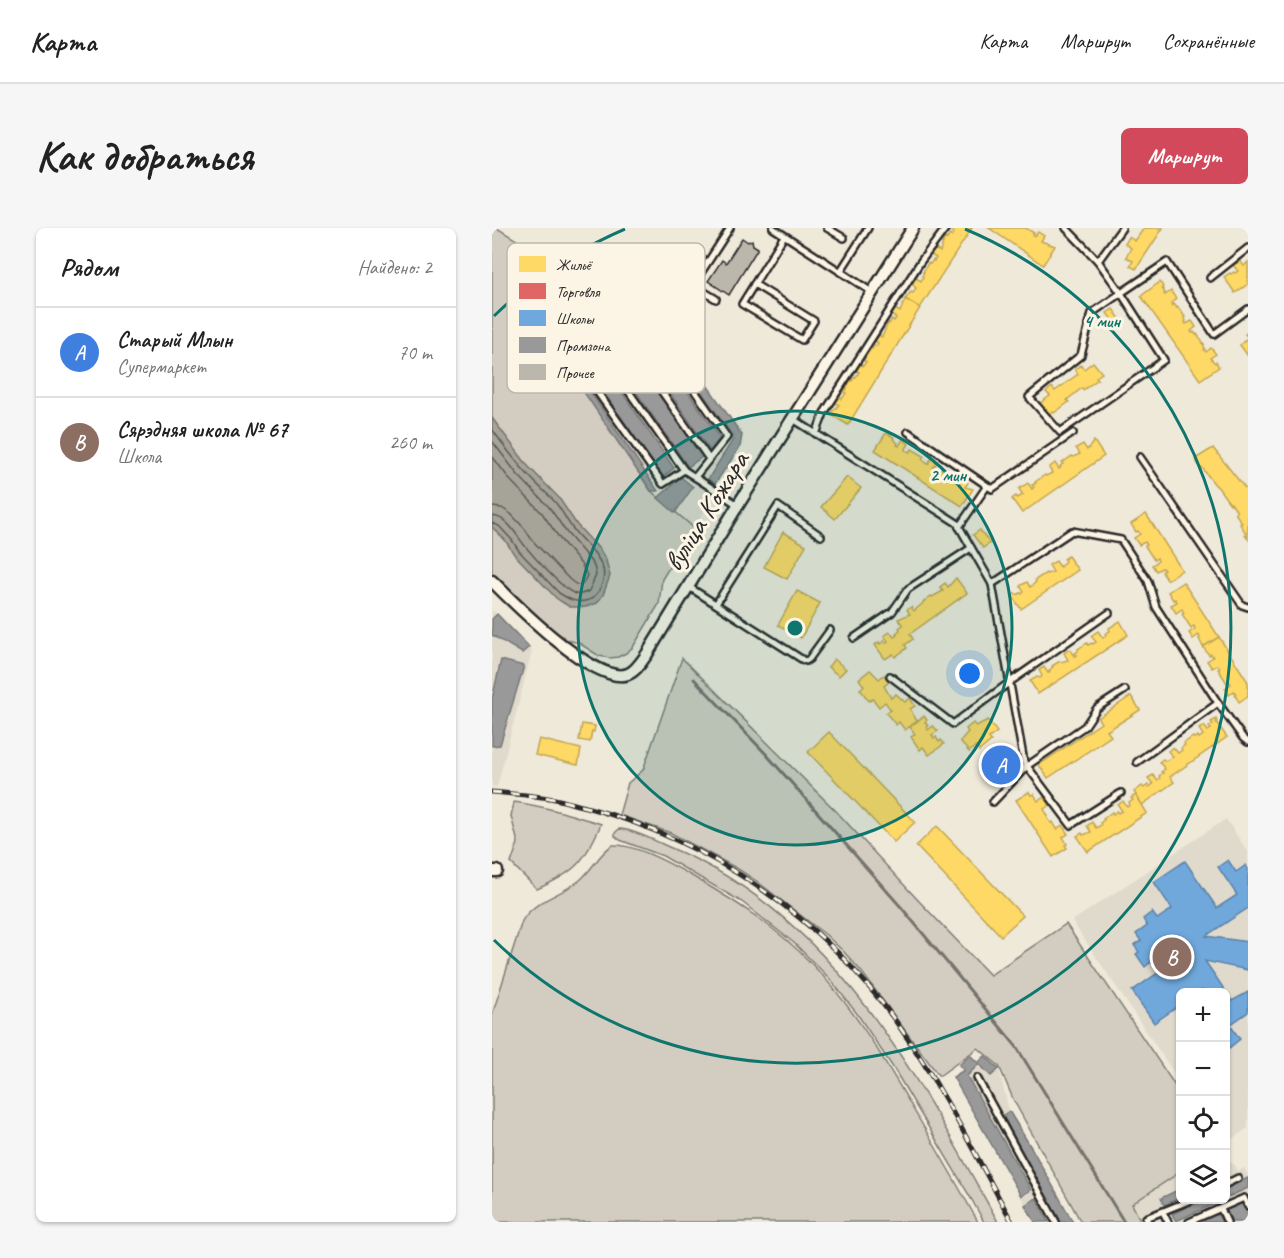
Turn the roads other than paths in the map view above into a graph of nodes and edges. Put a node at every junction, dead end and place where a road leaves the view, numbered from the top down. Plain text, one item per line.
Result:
1 (730, 228) edge
2 (773, 228) edge
3 (827, 228) edge
4 (868, 228) edge
5 (913, 228) edge
6 (946, 228) edge
7 (1065, 228) edge
8 (1122, 228) edge
9 (784, 236) junction
10 (844, 238) dead end
11 (1248, 248) edge
12 (1098, 261) junction
13 (705, 267) edge
14 (840, 272) junction
15 (1210, 278) dead end
16 (754, 284) junction
17 (705, 292) edge
18 (872, 292) junction
19 (1121, 293) junction
20 (716, 299) dead end
21 (1248, 309) edge
22 (598, 393) edge
23 (630, 393) edge
24 (663, 393) edge
25 (696, 393) edge
26 (793, 419) junction
27 (908, 432) dead end
28 (1072, 433) dead end
29 (816, 434) junction
30 (1140, 457) dead end
31 (710, 459) junction
32 (684, 470) junction
33 (695, 477) junction
34 (987, 486) junction
35 (738, 505) junction
36 (959, 527) junction
37 (821, 536) dead end
38 (971, 548) junction
39 (492, 581) edge
40 (992, 584) junction
41 (688, 586) junction
42 (716, 604) junction
43 (1248, 607) edge
44 (1109, 613) dead end
45 (830, 630) dead end
46 (854, 638) dead end
47 (890, 676) dead end
48 (1010, 682) junction
49 (1125, 690) dead end
50 (1218, 703) junction
51 (1248, 742) edge
52 (1137, 762) dead end
53 (1027, 766) junction
54 (1121, 793) dead end
55 (993, 802) dead end
56 (977, 1078) dead end
57 (1238, 1178) dead end
58 (1230, 1182) edge
59 (1182, 1204) edge
60 (1248, 1206) edge
61 (1221, 1209) junction
62 (1163, 1212) junction
63 (1197, 1221) edge
64 (1056, 1222) edge
65 (1148, 1222) edge
66 (1168, 1222) edge
67 (1190, 1222) edge
68 (1227, 1222) edge

1 - 13 lane
2 - 9 lane
3 - 10 lane
4 - 14 lane
5 - 18 street, вуліца Кожара
6 - 29 lane
7 - 12 lane
8 - 12 lane
9 - 14 lane
9 - 16 lane
11 - 15 lane
12 - 19 lane
14 - 18 lane
16 - 16 lane
17 - 20 lane
18 - 26 street, вуліца Кожара
19 - 19 lane
19 - 21 lane
22 - 32 lane
23 - 32 lane
24 - 31 lane
25 - 31 lane
26 - 29 lane
26 - 35 street, вуліца Кожара
27 - 34 lane
28 - 34 lane
29 - 36 lane
30 - 43 lane
31 - 33 lane
32 - 33 lane
33 - 35 lane
34 - 36 lane
35 - 41 street, вуліца Кожара
36 - 38 lane
37 - 42 lane
38 - 40 lane
38 - 46 lane
39 - 41 street, вуліца Кожара
40 - 48 lane
40 - 50 lane
41 - 42 lane
42 - 45 lane
44 - 48 lane
47 - 48 lane
48 - 53 lane
49 - 53 lane
50 - 51 lane
50 - 52 lane
53 - 54 lane
53 - 55 lane
56 - 64 lane
57 - 58 lane
59 - 62 lane
60 - 61 lane
61 - 63 lane
61 - 68 lane
62 - 65 lane
62 - 66 lane
63 - 67 lane

